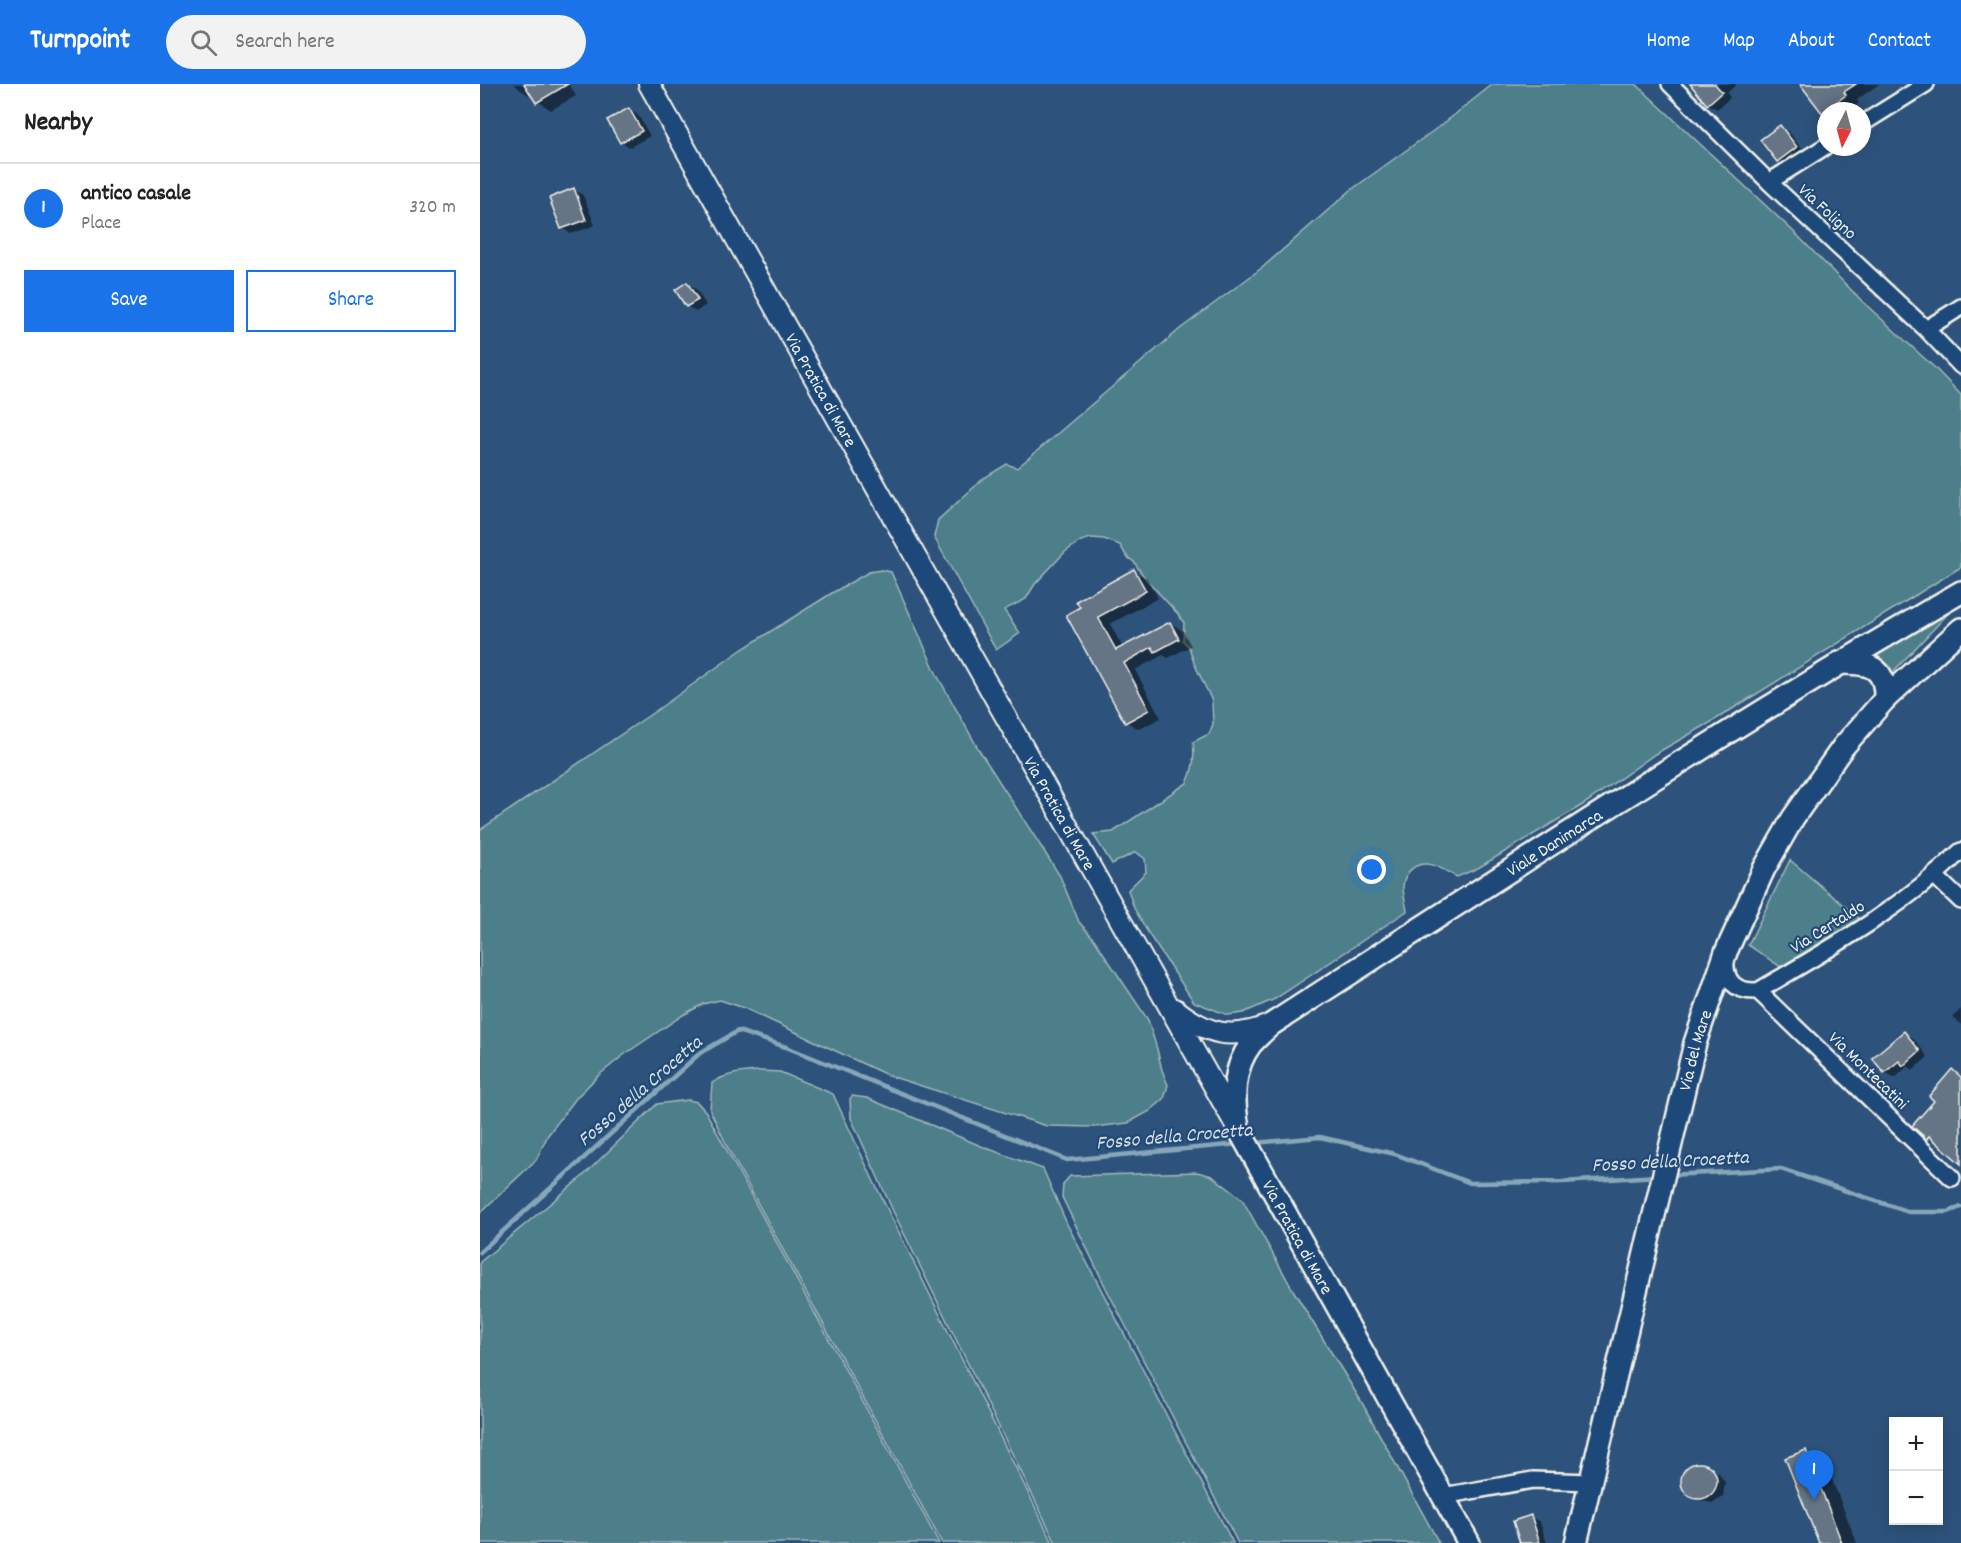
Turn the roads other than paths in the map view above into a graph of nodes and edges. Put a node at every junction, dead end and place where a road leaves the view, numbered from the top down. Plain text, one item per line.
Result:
1 (1670, 84) edge
2 (1926, 84) edge
3 (656, 88) edge
4 (1871, 118) edge
5 (1817, 152) edge
6 (1769, 182) junction
7 (1961, 307) edge
8 (1926, 329) junction
9 (1961, 366) edge
10 (1961, 592) edge
11 (1961, 629) edge
12 (1839, 663) junction
13 (1885, 699) junction
14 (1961, 851) edge
15 (1935, 876) junction
16 (1961, 901) edge
17 (1726, 952) junction
18 (1758, 991) junction
19 (1168, 1003) junction
20 (1272, 1024) junction
21 (1238, 1128) junction
22 (1952, 1178) dead end
23 (1590, 1482) junction
24 (1443, 1496) junction
25 (1469, 1543) edge
26 (1576, 1543) edge

1 - 6 street, Via Foligno
2 - 4 street
3 - 19 street, Via Pratica di Mare
5 - 6 street
6 - 8 street, Via Foligno
7 - 8 street
8 - 9 street, Via Foligno
10 - 12 main road, Viale Danimarca
11 - 13 main road, Via del Mare
12 - 13 main road
12 - 20 main road, Viale Danimarca
13 - 17 main road, Via del Mare
14 - 15 street, Via Certaldo
15 - 16 street
15 - 18 street, Via Certaldo
17 - 18 street
17 - 23 main road, Via del Mare
18 - 22 street, Via Montecatini
19 - 20 street, Viale Danimarca
19 - 21 street, Via Pratica di Mare
20 - 21 main road, Viale Danimarca
21 - 24 main road, Via Pratica di Mare
23 - 24 street
23 - 26 main road, Via del Mare
24 - 25 main road, Via Pratica di Mare

